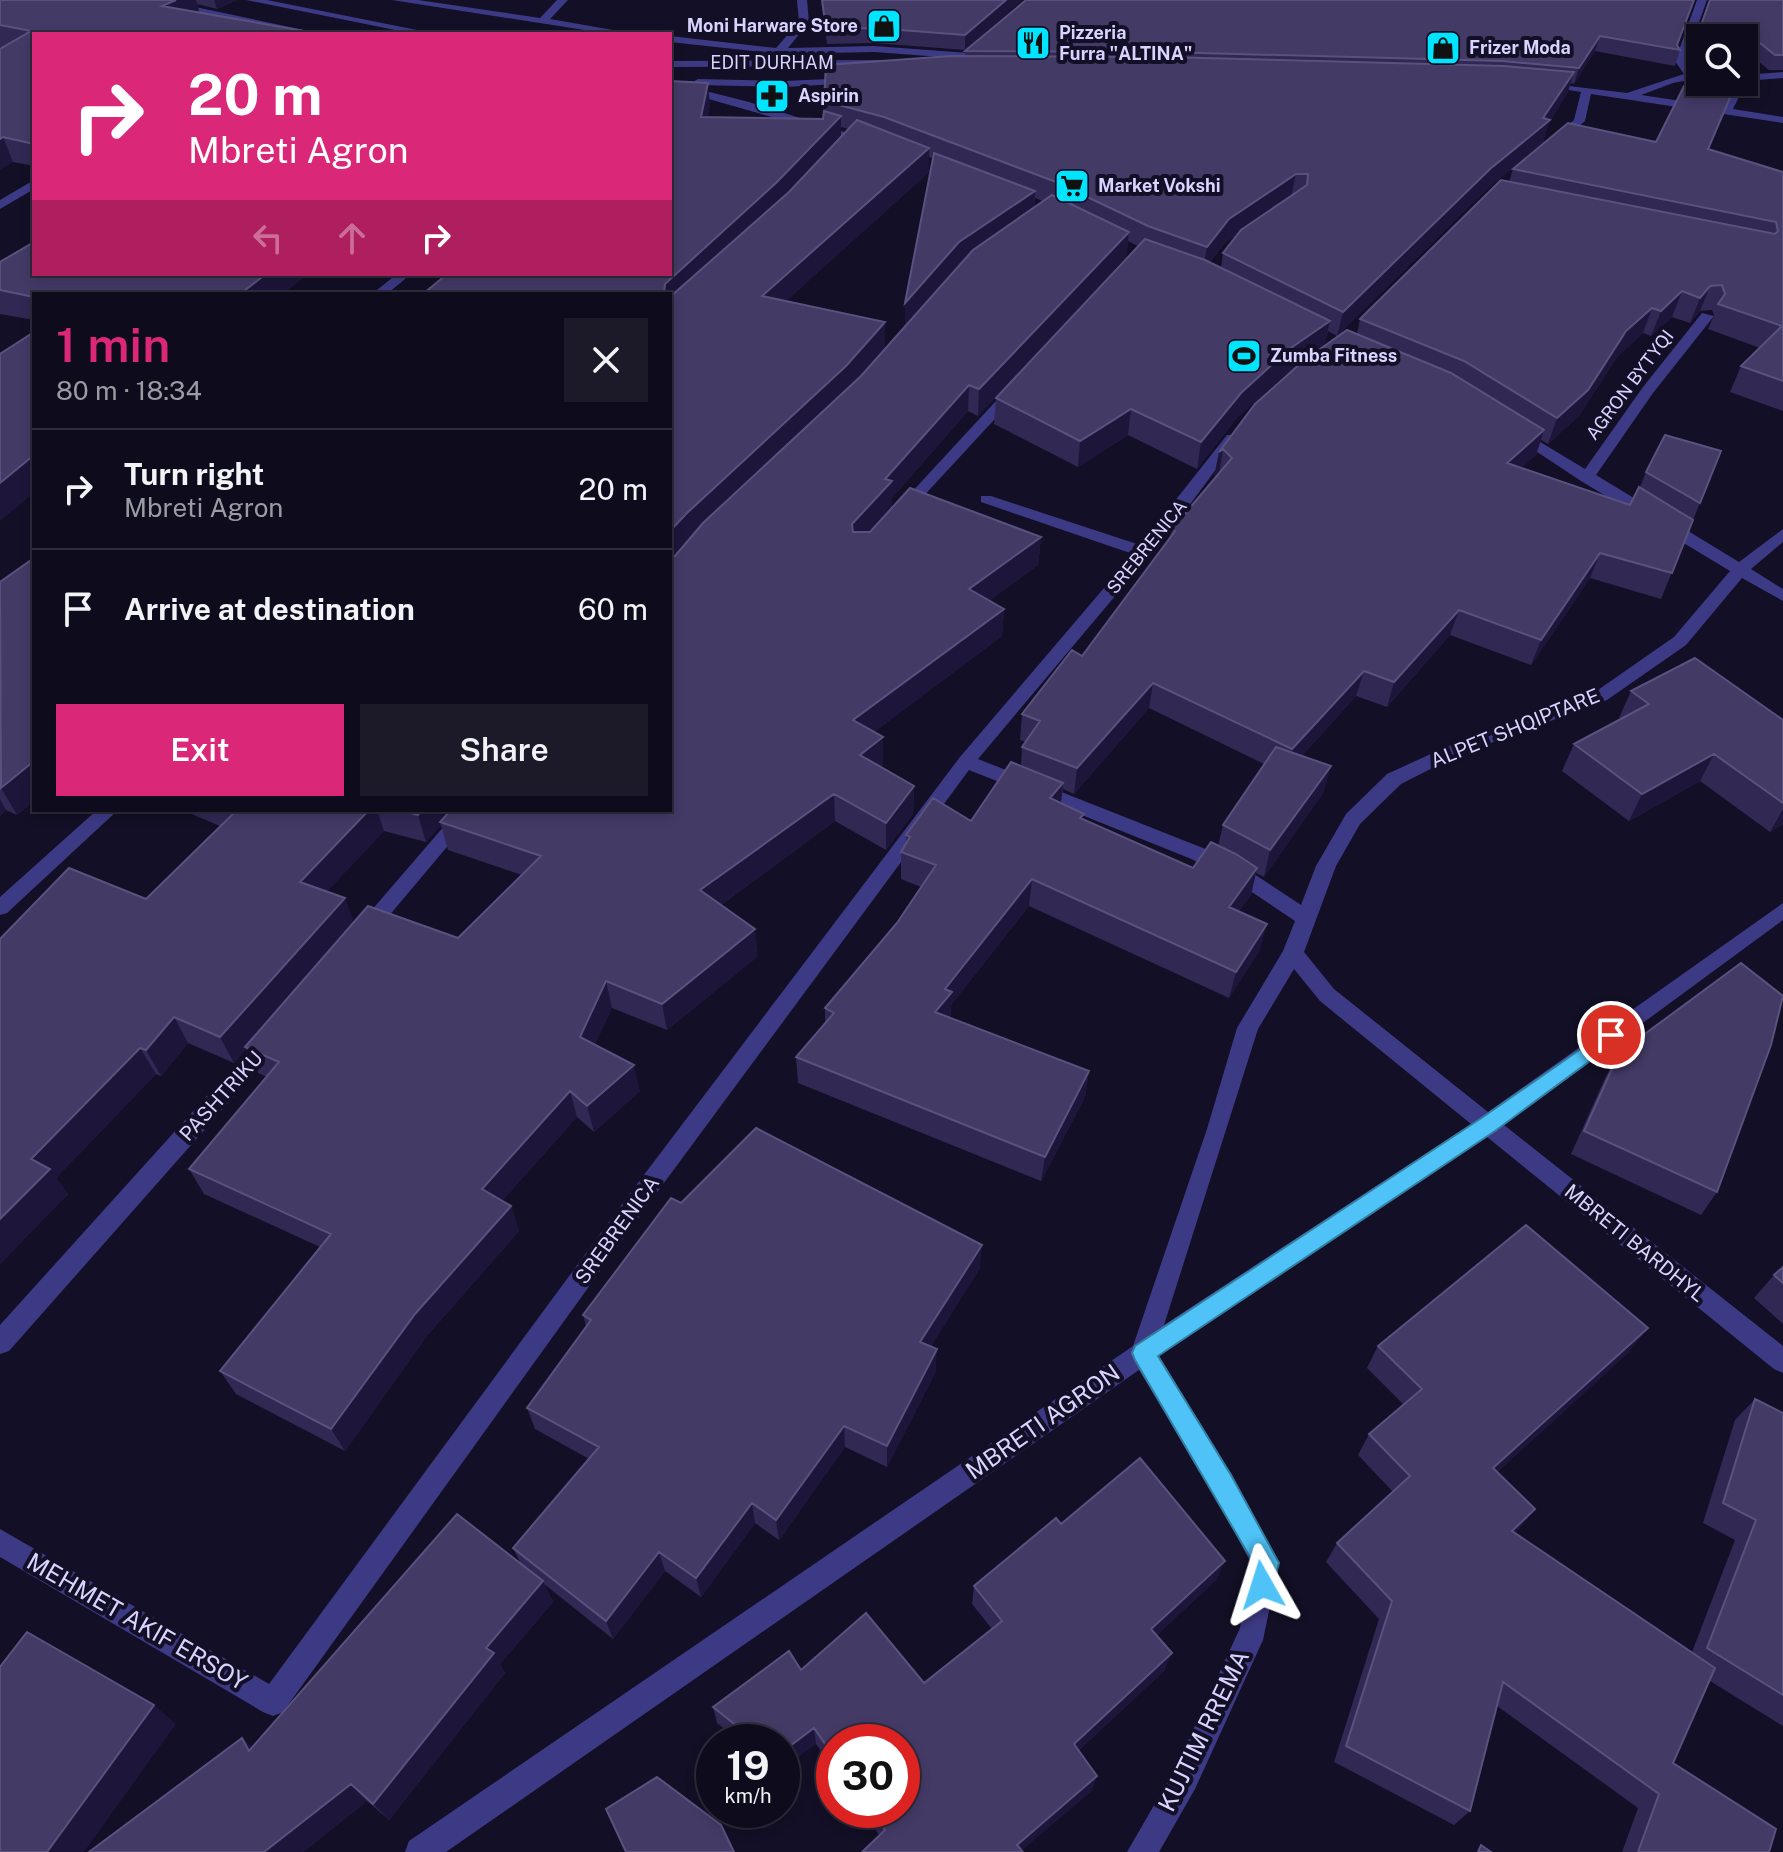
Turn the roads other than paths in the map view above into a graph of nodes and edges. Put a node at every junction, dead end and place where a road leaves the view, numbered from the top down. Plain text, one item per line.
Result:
1 (147, 0) edge
2 (251, 0) edge
3 (397, 0) edge
4 (563, 0) edge
5 (802, 0) edge
6 (1702, 0) edge
7 (544, 20) junction
8 (1695, 24) edge
9 (282, 31) edge
10 (421, 32) edge
11 (619, 32) edge
12 (672, 39) edge
13 (980, 47) edge
14 (1686, 47) edge
15 (779, 51) junction
16 (888, 63) edge
17 (672, 64) edge
18 (1686, 67) edge
19 (1783, 75) edge
20 (1758, 77) edge
21 (1686, 78) edge
22 (859, 80) edge
23 (672, 83) edge
24 (672, 84) edge
25 (1557, 87) edge
26 (1587, 89) junction
27 (1629, 95) junction
28 (1734, 96) edge
29 (1726, 111) junction
30 (1783, 120) edge
31 (879, 144) edge
32 (1549, 147) edge
33 (30, 190) edge
34 (0, 205) edge
35 (402, 276) edge
36 (382, 292) edge
37 (1707, 316) edge
38 (1022, 381) edge
39 (1500, 423) edge
40 (1243, 424) edge
41 (1586, 478) junction
42 (986, 499) dead end
43 (894, 519) edge
44 (1783, 534) edge
45 (1144, 552) junction
46 (1739, 571) junction
47 (1783, 596) edge
48 (966, 761) junction
49 (107, 812) edge
50 (467, 812) edge
51 (0, 908) edge
52 (1783, 910) edge
53 (1305, 917) junction
54 (351, 948) edge
55 (1293, 953) junction
56 (281, 1029) edge
57 (1487, 1125) junction
58 (0, 1343) edge
59 (1143, 1353) junction
60 (1783, 1361) edge
61 (0, 1542) edge
62 (273, 1702) joint
63 (420, 1852) edge
64 (1142, 1852) edge

1 - 9 street
2 - 10 street
3 - 7 street
4 - 7 street
5 - 15 street
6 - 8 street
7 - 11 street
12 - 15 street
13 - 15 street
14 - 18 street
16 - 17 street
19 - 20 street
21 - 27 street
22 - 23 street, EDIT DURHAM
24 - 31 street
25 - 26 street
26 - 27 street
26 - 32 street
27 - 29 street
28 - 29 street
29 - 30 street
33 - 34 street
35 - 36 street
37 - 41 street, AGRON BYTYQI
38 - 43 street
39 - 41 street
40 - 45 street, SREBRENICA
41 - 46 street
42 - 45 street
44 - 46 street, ALPET SHQIPTARE
45 - 48 street, SREBRENICA
46 - 47 street
46 - 53 street, ALPET SHQIPTARE
48 - 53 street
48 - 62 street, SREBRENICA
49 - 51 street
50 - 54 street
52 - 57 street, MBRETI AGRON
53 - 55 street, ALPET SHQIPTARE
55 - 57 street
55 - 59 street, ALPET SHQIPTARE
56 - 58 street, PASHTRIKU
57 - 59 street, MBRETI AGRON
57 - 60 street, MBRETI BARDHYL
59 - 63 street, MBRETI AGRON
59 - 64 street, KUJTIM RREMA
61 - 62 street, MEHMET AKIF ERSOY

